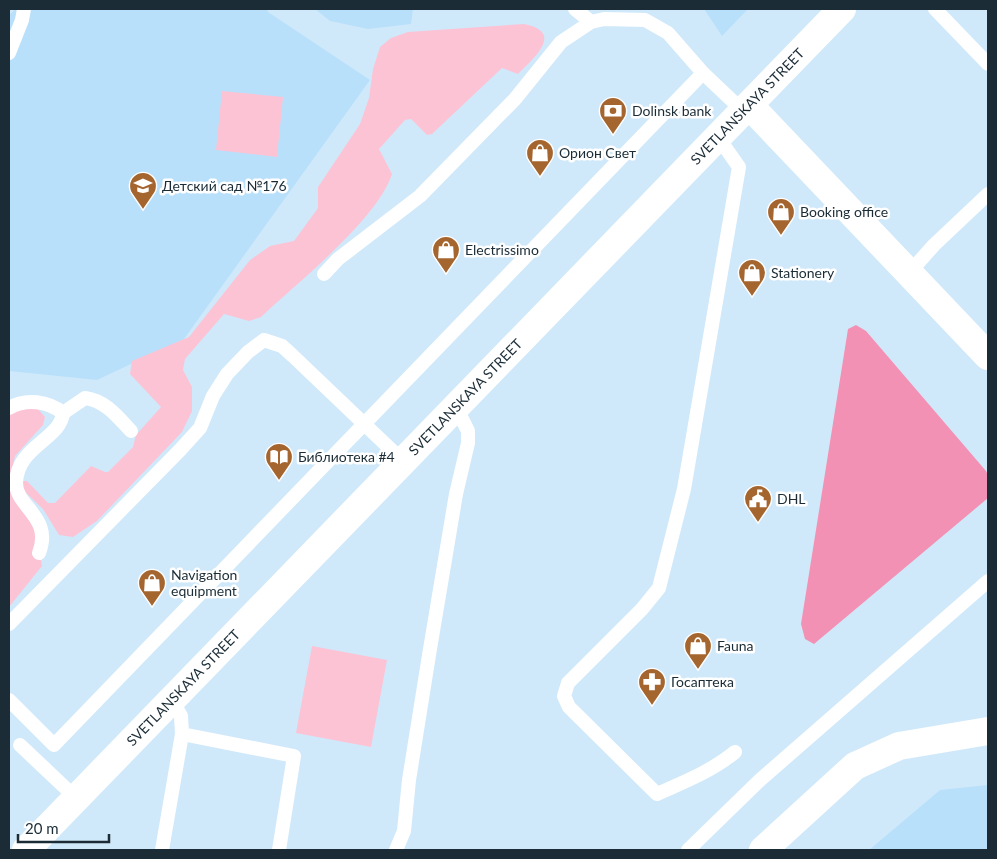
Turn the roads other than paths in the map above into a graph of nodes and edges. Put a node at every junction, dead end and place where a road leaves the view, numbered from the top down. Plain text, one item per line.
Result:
1 (24, 9) edge
2 (575, 9) edge
3 (842, 9) edge
4 (935, 9) edge
5 (590, 22) junction
6 (9, 53) edge
7 (988, 64) edge
8 (703, 73) junction
9 (746, 108) junction
10 (718, 137) junction
11 (988, 194) edge
12 (909, 273) junction
13 (324, 274) dead end
14 (988, 356) edge
15 (456, 407) junction
16 (9, 408) edge
17 (64, 413) junction
18 (364, 423) junction
19 (131, 431) dead end
20 (403, 461) junction
21 (39, 553) dead end
22 (988, 581) edge
23 (9, 624) edge
24 (9, 700) edge
25 (172, 700) junction
26 (988, 731) edge
27 (182, 734) junction
28 (20, 745) dead end
29 (735, 752) dead end
30 (76, 798) junction
31 (26, 850) edge
32 (162, 850) edge
33 (278, 850) edge
34 (396, 850) edge
35 (688, 850) edge
36 (763, 850) edge

1 - 6 lane
2 - 5 lane
3 - 9 main road, SVETLANSKAYA STREET
4 - 7 lane
5 - 8 lane
5 - 13 lane
8 - 9 lane
8 - 18 lane
9 - 10 main road, SVETLANSKAYA STREET
9 - 12 main road
10 - 15 main road, SVETLANSKAYA STREET
10 - 29 lane
11 - 12 lane
12 - 14 main road
15 - 20 main road, SVETLANSKAYA STREET
15 - 34 lane
16 - 17 lane
17 - 19 lane
17 - 21 lane
18 - 20 lane
18 - 23 lane
18 - 24 lane
20 - 25 main road, SVETLANSKAYA STREET
22 - 35 lane
25 - 27 lane
25 - 30 main road, SVETLANSKAYA STREET
26 - 36 main road
27 - 32 lane
27 - 33 lane
28 - 30 lane
30 - 31 main road, SVETLANSKAYA STREET

